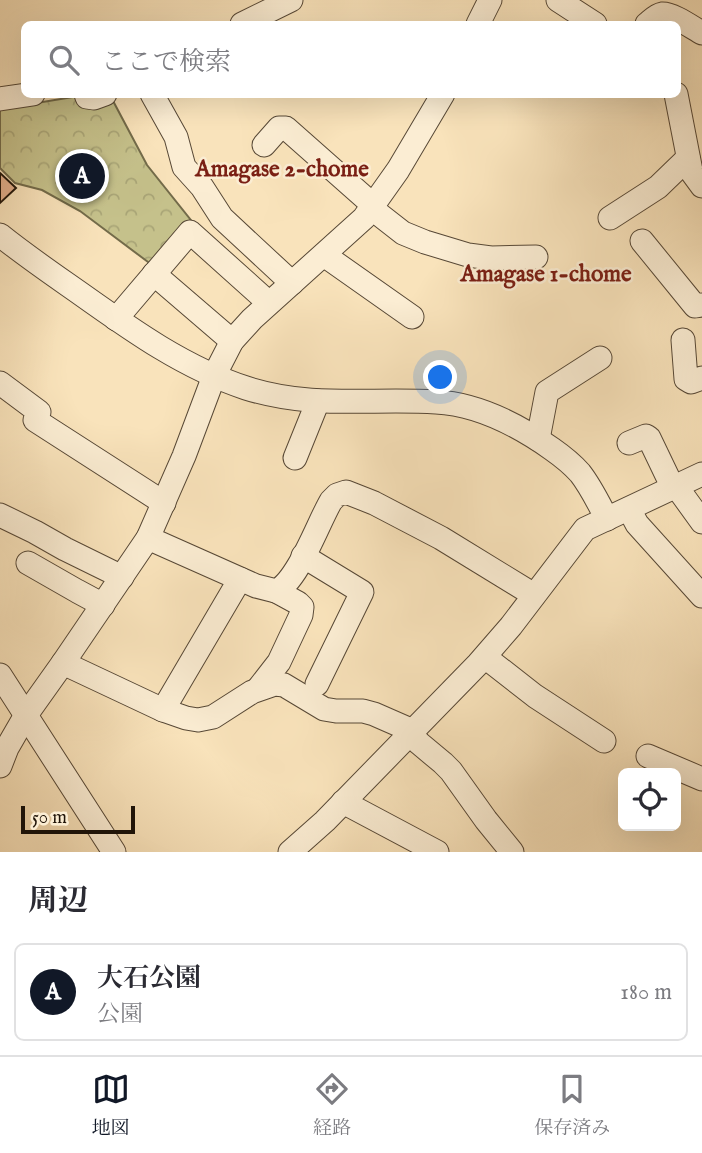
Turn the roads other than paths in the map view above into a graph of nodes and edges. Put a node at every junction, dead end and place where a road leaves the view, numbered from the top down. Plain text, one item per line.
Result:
1 (291, 0) edge
2 (490, 0) edge
3 (558, 0) edge
4 (248, 21) edge
5 (480, 21) edge
6 (590, 21) edge
7 (651, 21) edge
8 (680, 21) edge
9 (681, 21) edge
10 (702, 33) edge
11 (21, 96) edge
12 (154, 98) edge
13 (441, 98) edge
14 (677, 98) edge
15 (0, 99) edge
16 (264, 145) dead end
17 (688, 158) junction
18 (702, 186) edge
19 (372, 207) junction
20 (610, 218) dead end
21 (642, 241) dead end
22 (3, 243) edge
23 (324, 255) junction
24 (536, 257) dead end
25 (154, 274) junction
26 (292, 283) junction
27 (269, 303) junction
28 (702, 305) edge
29 (412, 317) dead end
30 (117, 319) junction
31 (683, 340) dead end
32 (233, 341) junction
33 (600, 358) dead end
34 (214, 376) junction
35 (702, 378) edge
36 (0, 383) edge
37 (318, 401) junction
38 (538, 439) junction
39 (629, 443) dead end
40 (295, 458) dead end
41 (702, 474) edge
42 (674, 487) junction
43 (164, 503) junction
44 (629, 509) junction
45 (0, 515) edge
46 (607, 519) junction
47 (702, 522) edge
48 (148, 538) junction
49 (303, 556) junction
50 (28, 563) dead end
51 (122, 577) junction
52 (240, 579) junction
53 (276, 591) junction
54 (534, 595) junction
55 (702, 596) edge
56 (103, 605) junction
57 (485, 657) junction
58 (63, 663) junction
59 (0, 675) edge
60 (317, 684) dead end
61 (258, 689) junction
62 (163, 710) junction
63 (14, 726) edge
64 (411, 734) junction
65 (604, 741) dead end
66 (648, 756) dead end
67 (0, 766) edge
68 (702, 779) edge
69 (343, 802) junction
70 (114, 852) edge
71 (290, 852) edge
72 (437, 852) edge
73 (512, 852) edge

1 - 4 street
2 - 5 street
3 - 6 street
7 - 8 street
9 - 10 street
11 - 15 street
12 - 26 street
13 - 19 street
14 - 17 street
16 - 19 street
17 - 18 street
17 - 20 street
19 - 23 street
19 - 24 street
21 - 28 street
22 - 30 street
23 - 26 street
23 - 29 street
25 - 27 street
25 - 30 street
25 - 32 street
26 - 27 street
27 - 32 street
30 - 34 street
31 - 35 street
32 - 34 street
33 - 38 street
34 - 37 street
34 - 43 street
36 - 43 street
37 - 38 street
37 - 40 street
38 - 46 street
39 - 42 street
41 - 42 street
42 - 44 street
42 - 47 street
43 - 48 street
44 - 46 street
44 - 55 street
45 - 51 street
46 - 54 street
48 - 51 street
48 - 52 street
49 - 53 street
49 - 54 street
49 - 60 street
50 - 56 street
51 - 56 street
52 - 53 street
52 - 62 street
53 - 61 street
54 - 57 street
56 - 58 street
57 - 64 street
57 - 65 street
58 - 62 street
58 - 63 street
59 - 63 street
61 - 62 street
61 - 64 street
63 - 67 street
63 - 70 street
64 - 69 street
64 - 73 street
66 - 68 street
69 - 71 street
69 - 72 street

